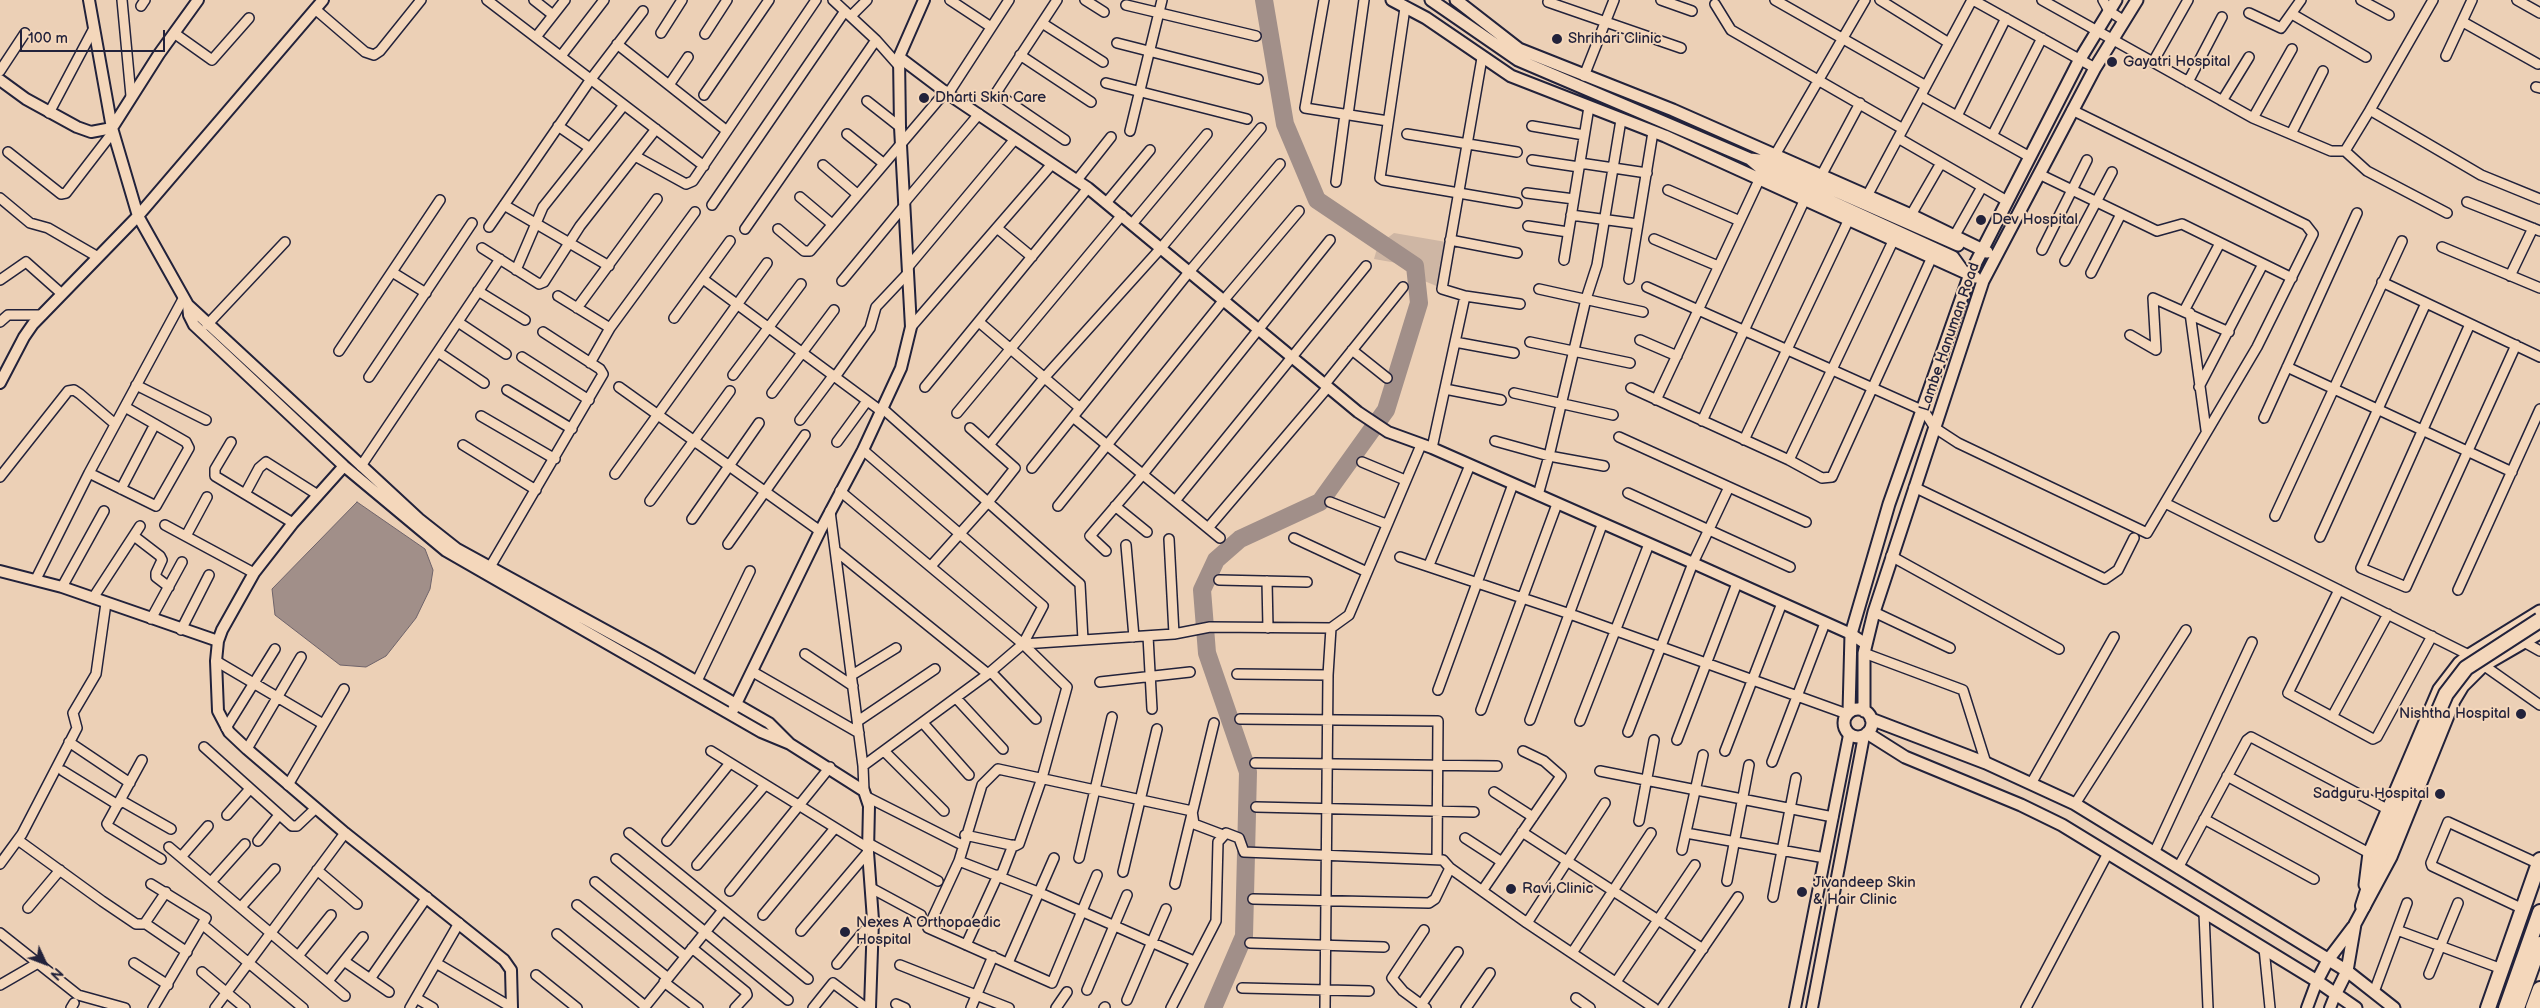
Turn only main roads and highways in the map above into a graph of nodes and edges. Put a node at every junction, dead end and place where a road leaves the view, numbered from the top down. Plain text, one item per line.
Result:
1 (1392, 0) edge
2 (1456, 0) edge
3 (2116, 0) edge
4 (2137, 0) edge
5 (1435, 1) edge
6 (1426, 18) junction
7 (1750, 159) junction
8 (1971, 244) junction
9 (1982, 249) junction
10 (1995, 256) junction
11 (1967, 273) junction
12 (1983, 281) junction
13 (2540, 611) edge
14 (2540, 620) edge
15 (2540, 633) edge
16 (1848, 713) junction
17 (1867, 715) junction
18 (1866, 735) junction
19 (2539, 862) edge
20 (2363, 906) junction
21 (2524, 906) junction
22 (2540, 910) edge
23 (2355, 924) junction
24 (2540, 944) edge
25 (2328, 960) junction
26 (2347, 972) junction
27 (2317, 981) junction
28 (2540, 989) edge
29 (2336, 993) junction
30 (2356, 1008) edge
31 (2394, 1008) edge
32 (2488, 1008) edge
33 (2506, 1008) edge
34 (2517, 1008) edge
35 (2533, 1008) edge

1 - 6 main road
2 - 8 main road
3 - 9 main road, Lambe Hanuman Road
4 - 10 main road, Lambe Hanuman Road
5 - 6 main road
5 - 7 main road
6 - 11 main road
7 - 8 main road
7 - 11 main road
8 - 9 main road
9 - 10 main road
9 - 11 main road, Lambe Hanuman Road
10 - 12 main road, Lambe Hanuman Road
11 - 12 main road
11 - 16 main road, Lambe Hanuman Road
12 - 17 main road, Lambe Hanuman Road
13 - 20 main road
14 - 20 main road, bridge
15 - 20 main road
16 - 17 main road
16 - 18 main road
17 - 18 main road
17 - 25 main road
18 - 27 main road
19 - 21 main road
20 - 23 main road
21 - 22 main road
21 - 32 main road
22 - 33 main road
23 - 25 main road
23 - 26 main road
24 - 34 main road
25 - 26 main road
25 - 27 main road
26 - 29 main road
26 - 31 main road
27 - 29 main road
28 - 35 main road
29 - 30 main road

